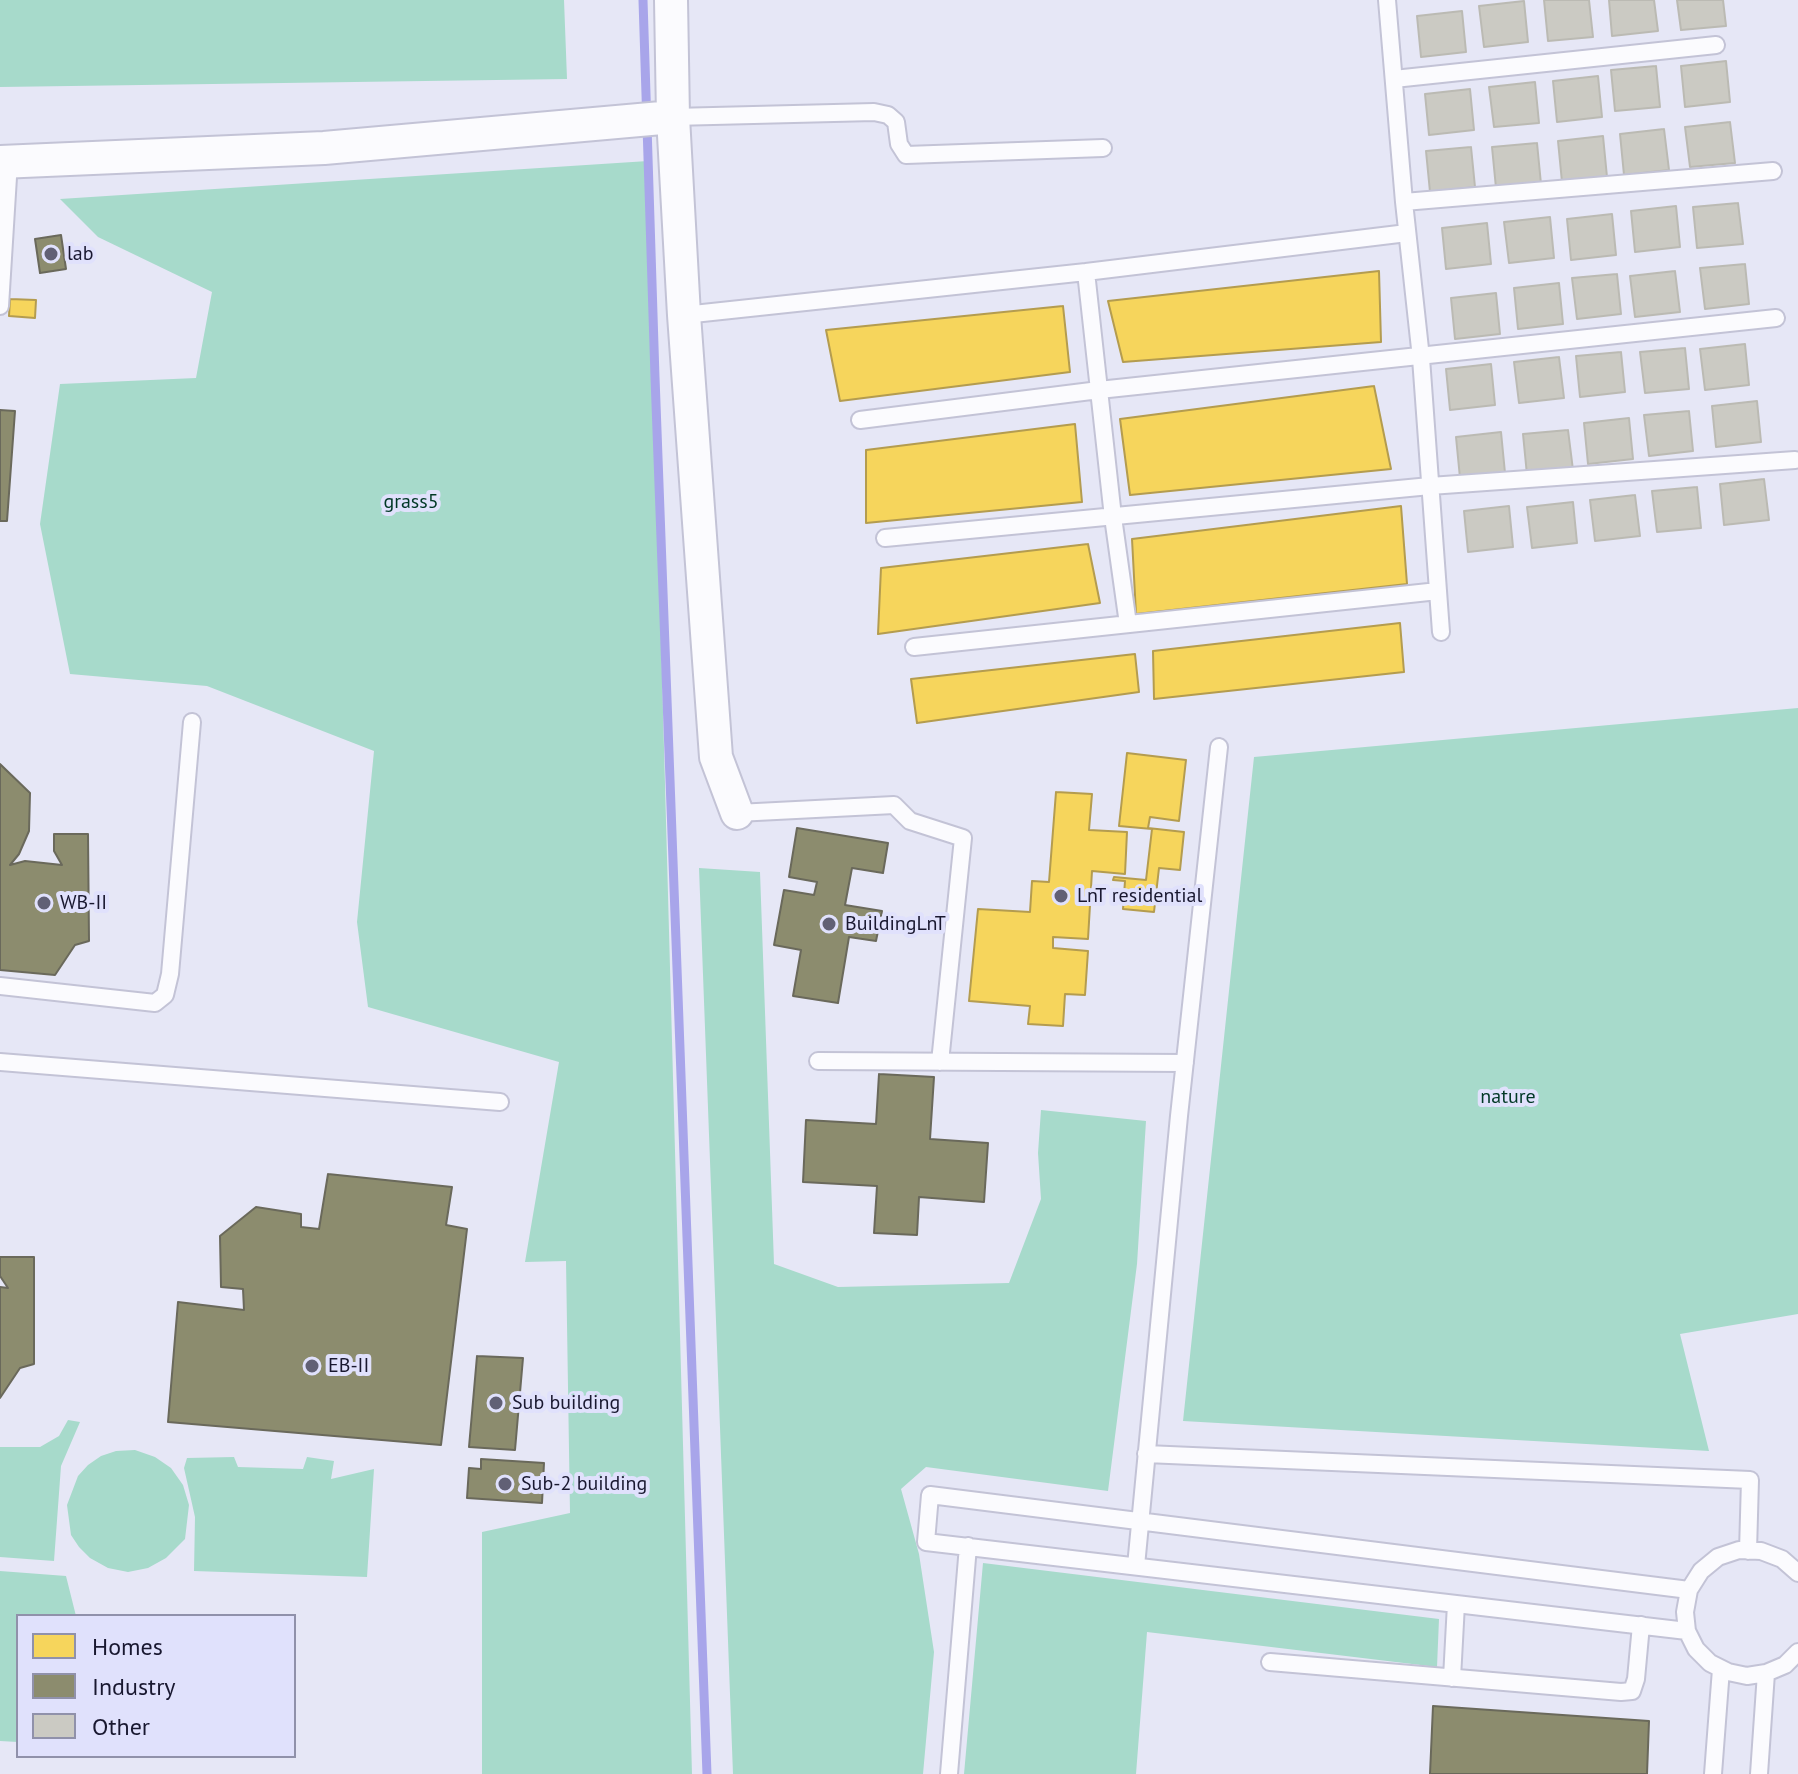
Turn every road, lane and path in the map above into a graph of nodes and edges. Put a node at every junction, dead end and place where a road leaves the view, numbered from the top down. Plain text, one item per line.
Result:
1 (671, 0) edge
2 (1387, 0) edge
3 (1716, 45) dead end
4 (1394, 79) junction
5 (673, 117) junction
6 (1103, 148) dead end
7 (4, 161) edge
8 (1773, 171) dead end
9 (1404, 202) junction
10 (1407, 233) junction
11 (1086, 272) junction
12 (0, 306) edge
13 (684, 315) junction
14 (1776, 318) dead end
15 (1421, 358) junction
16 (1099, 390) junction
17 (860, 420) dead end
18 (1795, 460) dead end
19 (1430, 486) junction
20 (1113, 517) junction
21 (885, 538) dead end
22 (1438, 591) junction
23 (1128, 624) junction
24 (1441, 632) dead end
25 (914, 647) dead end
26 (192, 722) dead end
27 (1219, 747) dead end
28 (737, 813) joint
29 (0, 986) edge
30 (818, 1061) dead end
31 (0, 1062) edge
32 (940, 1062) junction
33 (1185, 1063) junction
34 (500, 1102) dead end
35 (1146, 1454) junction
36 (1139, 1521) junction
37 (968, 1546) junction
38 (1748, 1551) junction
39 (1136, 1566) junction
40 (1798, 1573) edge
41 (1689, 1590) junction
42 (1456, 1604) junction
43 (1641, 1625) junction
44 (1687, 1631) junction
45 (1798, 1652) edge
46 (1270, 1662) dead end
47 (1721, 1669) junction
48 (1766, 1673) junction
49 (1452, 1678) junction
50 (949, 1774) edge
51 (1713, 1774) edge
52 (1759, 1774) edge

1 - 5 street
2 - 4 lane
3 - 4 lane
4 - 9 lane
5 - 6 lane
5 - 7 street
5 - 13 street
7 - 12 lane
8 - 9 lane
9 - 10 lane
10 - 11 lane
10 - 15 lane
11 - 13 lane
11 - 16 lane
13 - 28 street
14 - 15 lane
15 - 16 lane
15 - 19 lane
16 - 17 lane
16 - 20 lane
18 - 19 lane
19 - 20 lane
19 - 22 lane
20 - 21 lane
20 - 23 lane
22 - 23 lane
22 - 24 lane
23 - 25 lane
26 - 29 lane
27 - 33 lane
28 - 32 lane
30 - 32 lane
31 - 34 lane
32 - 33 lane
33 - 35 lane
35 - 36 lane
35 - 38 lane
36 - 37 lane
36 - 39 lane
36 - 41 lane
37 - 39 lane
37 - 50 lane
38 - 40 lane
38 - 41 lane
39 - 42 lane
41 - 44 lane
42 - 43 lane
42 - 49 lane
43 - 44 lane
43 - 49 lane
44 - 47 lane
45 - 48 lane
46 - 49 lane
47 - 48 lane
47 - 51 lane
48 - 52 lane

